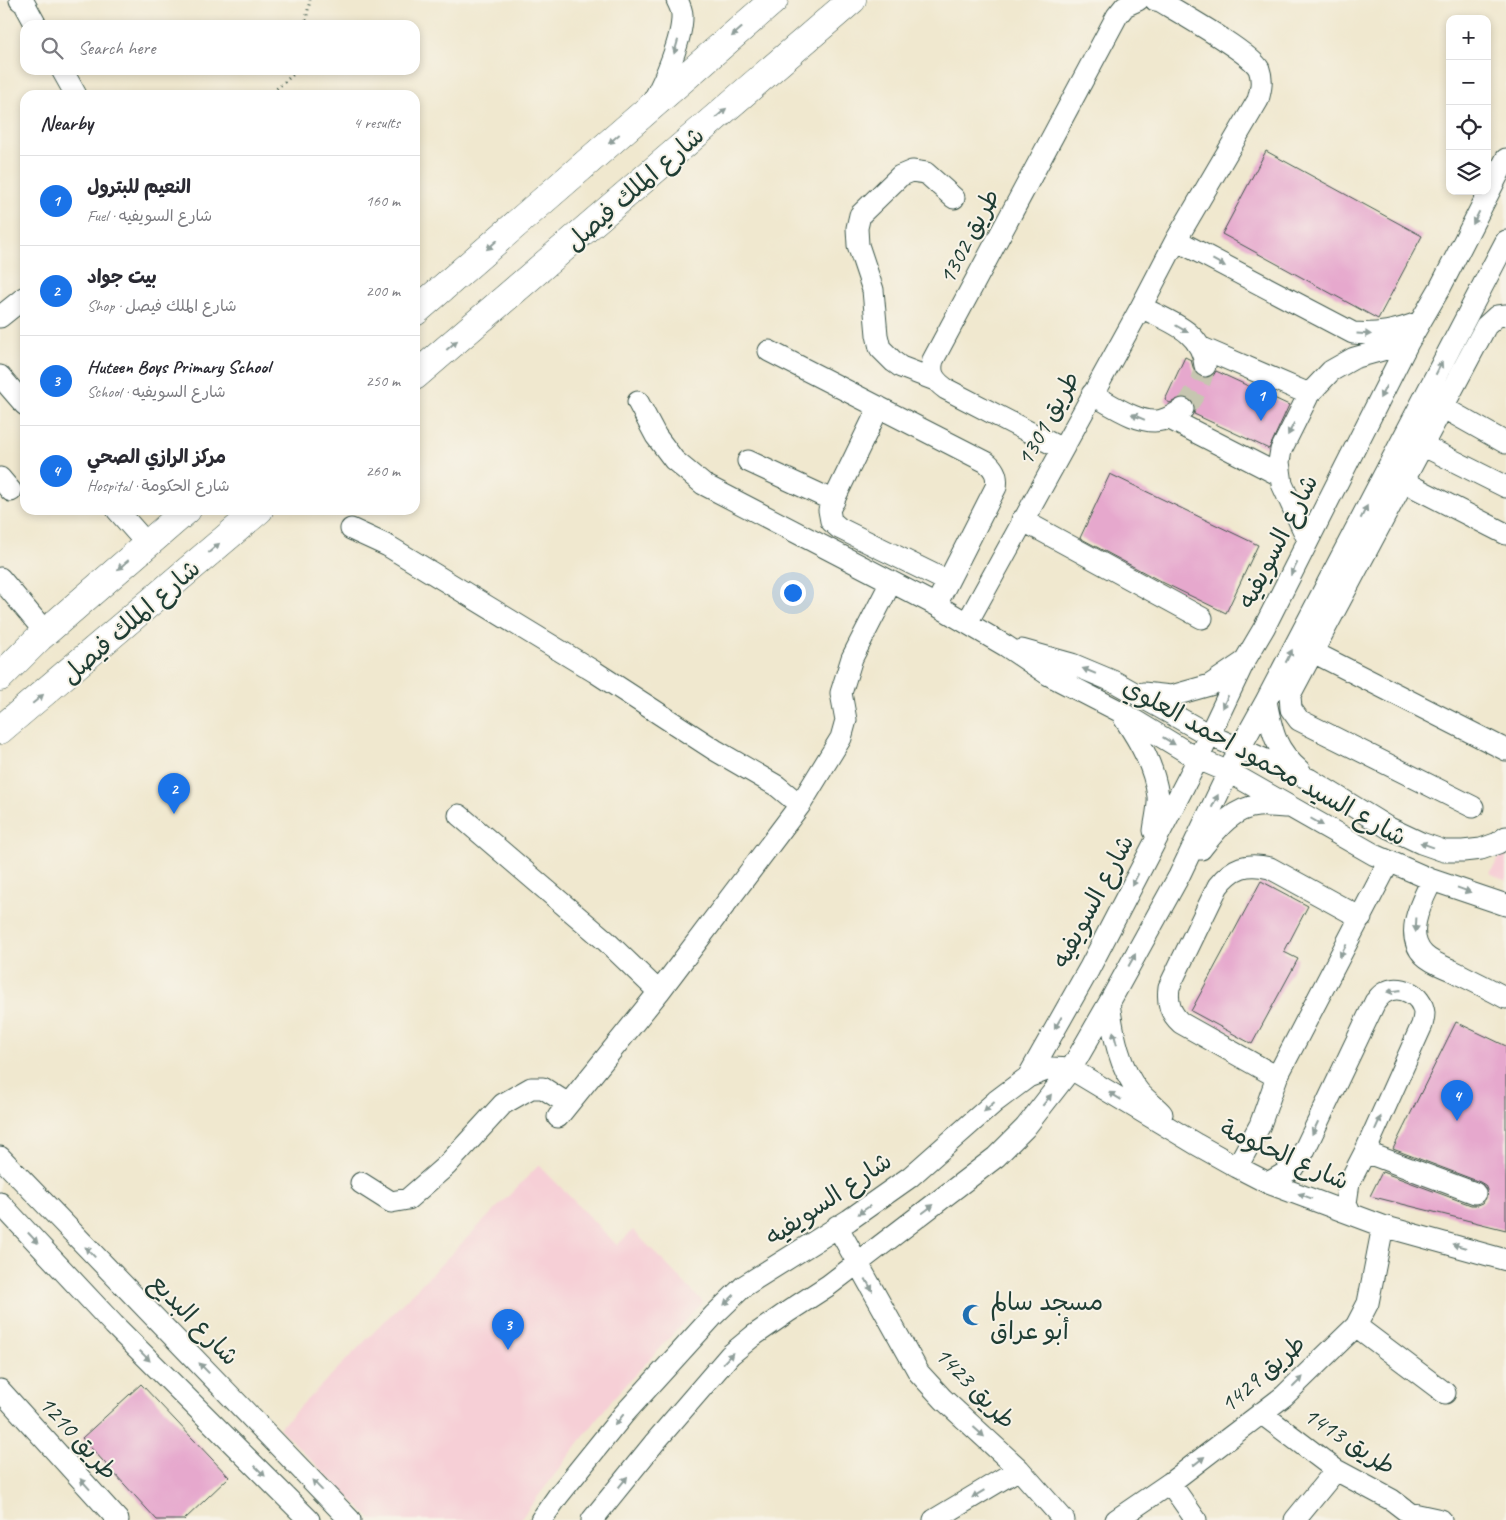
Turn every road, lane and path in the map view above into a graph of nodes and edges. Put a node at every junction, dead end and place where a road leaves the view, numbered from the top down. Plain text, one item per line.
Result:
1 (20, 0) edge
2 (310, 0) edge
3 (677, 0) edge
4 (774, 0) edge
5 (852, 0) edge
6 (1138, 0) edge
7 (1155, 0) edge
8 (33, 20) edge
9 (306, 20) edge
10 (65, 75) edge
11 (293, 75) edge
12 (73, 90) edge
13 (275, 90) edge
14 (647, 110) junction
15 (1506, 159) edge
16 (954, 198) dead end
17 (1176, 240) junction
18 (1506, 241) edge
19 (1497, 270) edge
20 (20, 301) edge
21 (1141, 307) junction
22 (420, 308) edge
23 (1506, 315) edge
24 (0, 317) edge
25 (1420, 322) junction
26 (1408, 343) junction
27 (769, 351) dead end
28 (420, 372) edge
29 (0, 376) edge
30 (935, 380) junction
31 (1092, 394) junction
32 (1309, 394) junction
33 (20, 399) edge
34 (638, 402) dead end
35 (1442, 407) junction
36 (880, 408) junction
37 (1506, 442) edge
38 (1422, 445) junction
39 (1062, 448) junction
40 (748, 461) dead end
41 (1279, 475) junction
42 (1404, 482) junction
43 (1506, 487) edge
44 (834, 500) junction
45 (121, 515) edge
46 (180, 515) edge
47 (253, 515) edge
48 (1022, 520) junction
49 (351, 530) dead end
50 (1506, 534) edge
51 (1308, 540) junction
52 (147, 544) junction
53 (0, 578) edge
54 (948, 581) junction
55 (891, 582) junction
56 (936, 605) junction
57 (1202, 618) dead end
58 (967, 623) junction
59 (46, 632) junction
60 (1006, 646) junction
61 (1311, 651) junction
62 (1244, 662) junction
63 (0, 677) edge
64 (1135, 692) junction
65 (1266, 702) junction
66 (1120, 711) junction
67 (0, 730) edge
68 (1209, 735) junction
69 (1240, 748) junction
70 (1506, 750) edge
71 (1198, 759) junction
72 (1229, 772) junction
73 (1309, 779) junction
74 (800, 805) junction
75 (1473, 807) dead end
76 (1292, 808) junction
77 (459, 815) dead end
78 (1387, 827) junction
79 (1506, 837) edge
80 (1152, 847) junction
81 (1382, 858) junction
82 (1179, 876) junction
83 (1432, 880) junction
84 (1506, 905) edge
85 (1361, 918) junction
86 (659, 992) junction
87 (1506, 998) edge
88 (1109, 1003) junction
89 (1071, 1069) junction
90 (1028, 1077) junction
91 (1277, 1078) junction
92 (1196, 1144) junction
93 (1365, 1152) junction
94 (0, 1157) edge
95 (1237, 1167) junction
96 (362, 1183) dead end
97 (1268, 1183) junction
98 (1476, 1193) dead end
99 (0, 1203) edge
100 (1350, 1212) junction
101 (838, 1226) junction
102 (1384, 1226) junction
103 (1506, 1260) edge
104 (858, 1262) junction
105 (1356, 1326) junction
106 (0, 1390) edge
107 (1445, 1393) dead end
108 (1261, 1413) junction
109 (1019, 1469) junction
110 (1336, 1470) junction
111 (1170, 1483) junction
112 (558, 1496) junction
113 (1411, 1516) edge
114 (118, 1520) edge
115 (309, 1520) edge
116 (350, 1520) edge
117 (530, 1520) edge
118 (541, 1520) edge
119 (592, 1520) edge
120 (934, 1520) edge
121 (1064, 1520) edge
122 (1116, 1520) edge
123 (1196, 1520) edge
124 (1295, 1520) edge
125 (1441, 1520) edge

1 - 8 street
2 - 9 path
3 -> 14 street
4 -> 14 main road, شارع الملك فيصل
28 -> 5 main road, شارع الملك فيصل
6 - 30 street, طريق 1302
7 - 17 street, طريق 1301
10 - 12 street
11 - 13 path
14 -> 22 main road, شارع الملك فيصل
15 -> 25 street, شارع السويفيه
16 - 30 street
17 - 21 street, طريق 1301
17 -> 25 street
18 - 19 street
65 -> 19 street
20 - 24 street
21 - 31 street, طريق 1301
21 -> 32 street
23 - 35 street
25 - 26 street, شارع السويفيه
26 - 32 street
26 -> 51 street, شارع السويفيه
27 - 36 street
29 - 33 street
30 - 39 street
31 - 39 street, طريق 1301
41 -> 31 street
32 -> 41 street
34 - 55 street, شارع السيد محمود احمد العلوي
35 - 37 street
35 - 38 street
36 - 44 street
36 - 54 street
38 - 42 street
38 - 43 street
39 - 48 street, طريق 1301
40 - 44 street
41 - 51 street
42 - 50 street
42 - 61 street
44 - 54 street
45 - 52 street
46 - 52 main road, شارع الملك فيصل
67 -> 47 main road, شارع الملك فيصل
48 - 57 street
48 - 58 street, طريق 1301
49 - 74 street
51 -> 62 street, شارع السويفيه
52 -> 59 main road, شارع الملك فيصل
53 - 59 street
54 - 56 street
55 - 56 street, شارع السيد محمود احمد العلوي
55 - 74 street
56 - 58 street, شارع السيد محمود احمد العلوي
58 - 60 street, شارع السيد محمود احمد العلوي
59 - 63 main road, شارع الملك فيصل
64 -> 60 street, شارع السيد محمود احمد العلوي
60 - 66 street, شارع السيد محمود احمد العلوي
61 - 70 street
61 - 75 street
62 - 64 street
62 -> 68 street, شارع السويفيه
64 - 68 street, شارع السيد محمود احمد العلوي
65 - 69 street
65 - 73 street
66 -> 71 street, شارع السيد محمود احمد العلوي
66 - 80 street
68 - 69 street, شارع السيد محمود احمد العلوي
68 - 71 street, شارع السويفيه
69 - 72 street
69 - 73 street, شارع السيد محمود احمد العلوي
71 - 72 street, شارع السيد محمود احمد العلوي
71 - 80 street, شارع السويفيه
72 - 76 street, شارع السيد محمود احمد العلوي
82 -> 72 street
73 - 78 street, شارع السيد محمود احمد العلوي
74 - 86 street
76 -> 81 street, شارع السيد محمود احمد العلوي
76 - 82 street
77 - 86 street
79 -> 78 street, شارع السيد محمود احمد العلوي
78 - 81 street
80 -> 90 street, شارع السويفيه
81 - 83 street, شارع السيد محمود احمد العلوي
81 - 85 street
88 -> 82 street
83 -> 84 street, شارع السيد محمود احمد العلوي
83 -> 87 street
85 -> 91 street
85 - 91 street
86 - 96 street
88 - 89 street
92 -> 88 street
89 - 90 street
92 -> 89 street, شارع الحكومة
104 -> 89 street
90 -> 101 street, شارع السويفيه
91 - 95 street
92 - 95 street, شارع الحكومة
93 -> 97 street
93 - 98 street
93 - 100 street
116 -> 94 street, شارع البديع
95 - 97 street, شارع الحكومة
100 -> 97 street, شارع الحكومة
99 -> 115 street
100 - 102 street, شارع الحكومة
101 - 104 street, طريق 1423
101 -> 112 street, شارع السويفيه
103 -> 102 street, شارع الحكومة
102 - 105 street, طريق 1429
104 -> 109 street, طريق 1423
119 -> 104 street
105 - 107 street
108 -> 105 street, طريق 1429
114 -> 106 street, طريق 1210
108 - 110 street, طريق 1413
111 -> 108 street, طريق 1429
109 -> 120 street
109 - 121 street, طريق 1423
110 - 113 street, طريق 1413
110 - 124 street
111 - 122 street, طريق 1429
111 - 123 street
112 - 117 street
112 - 118 street, شارع السويفيه
113 - 125 street, طريق 1413

